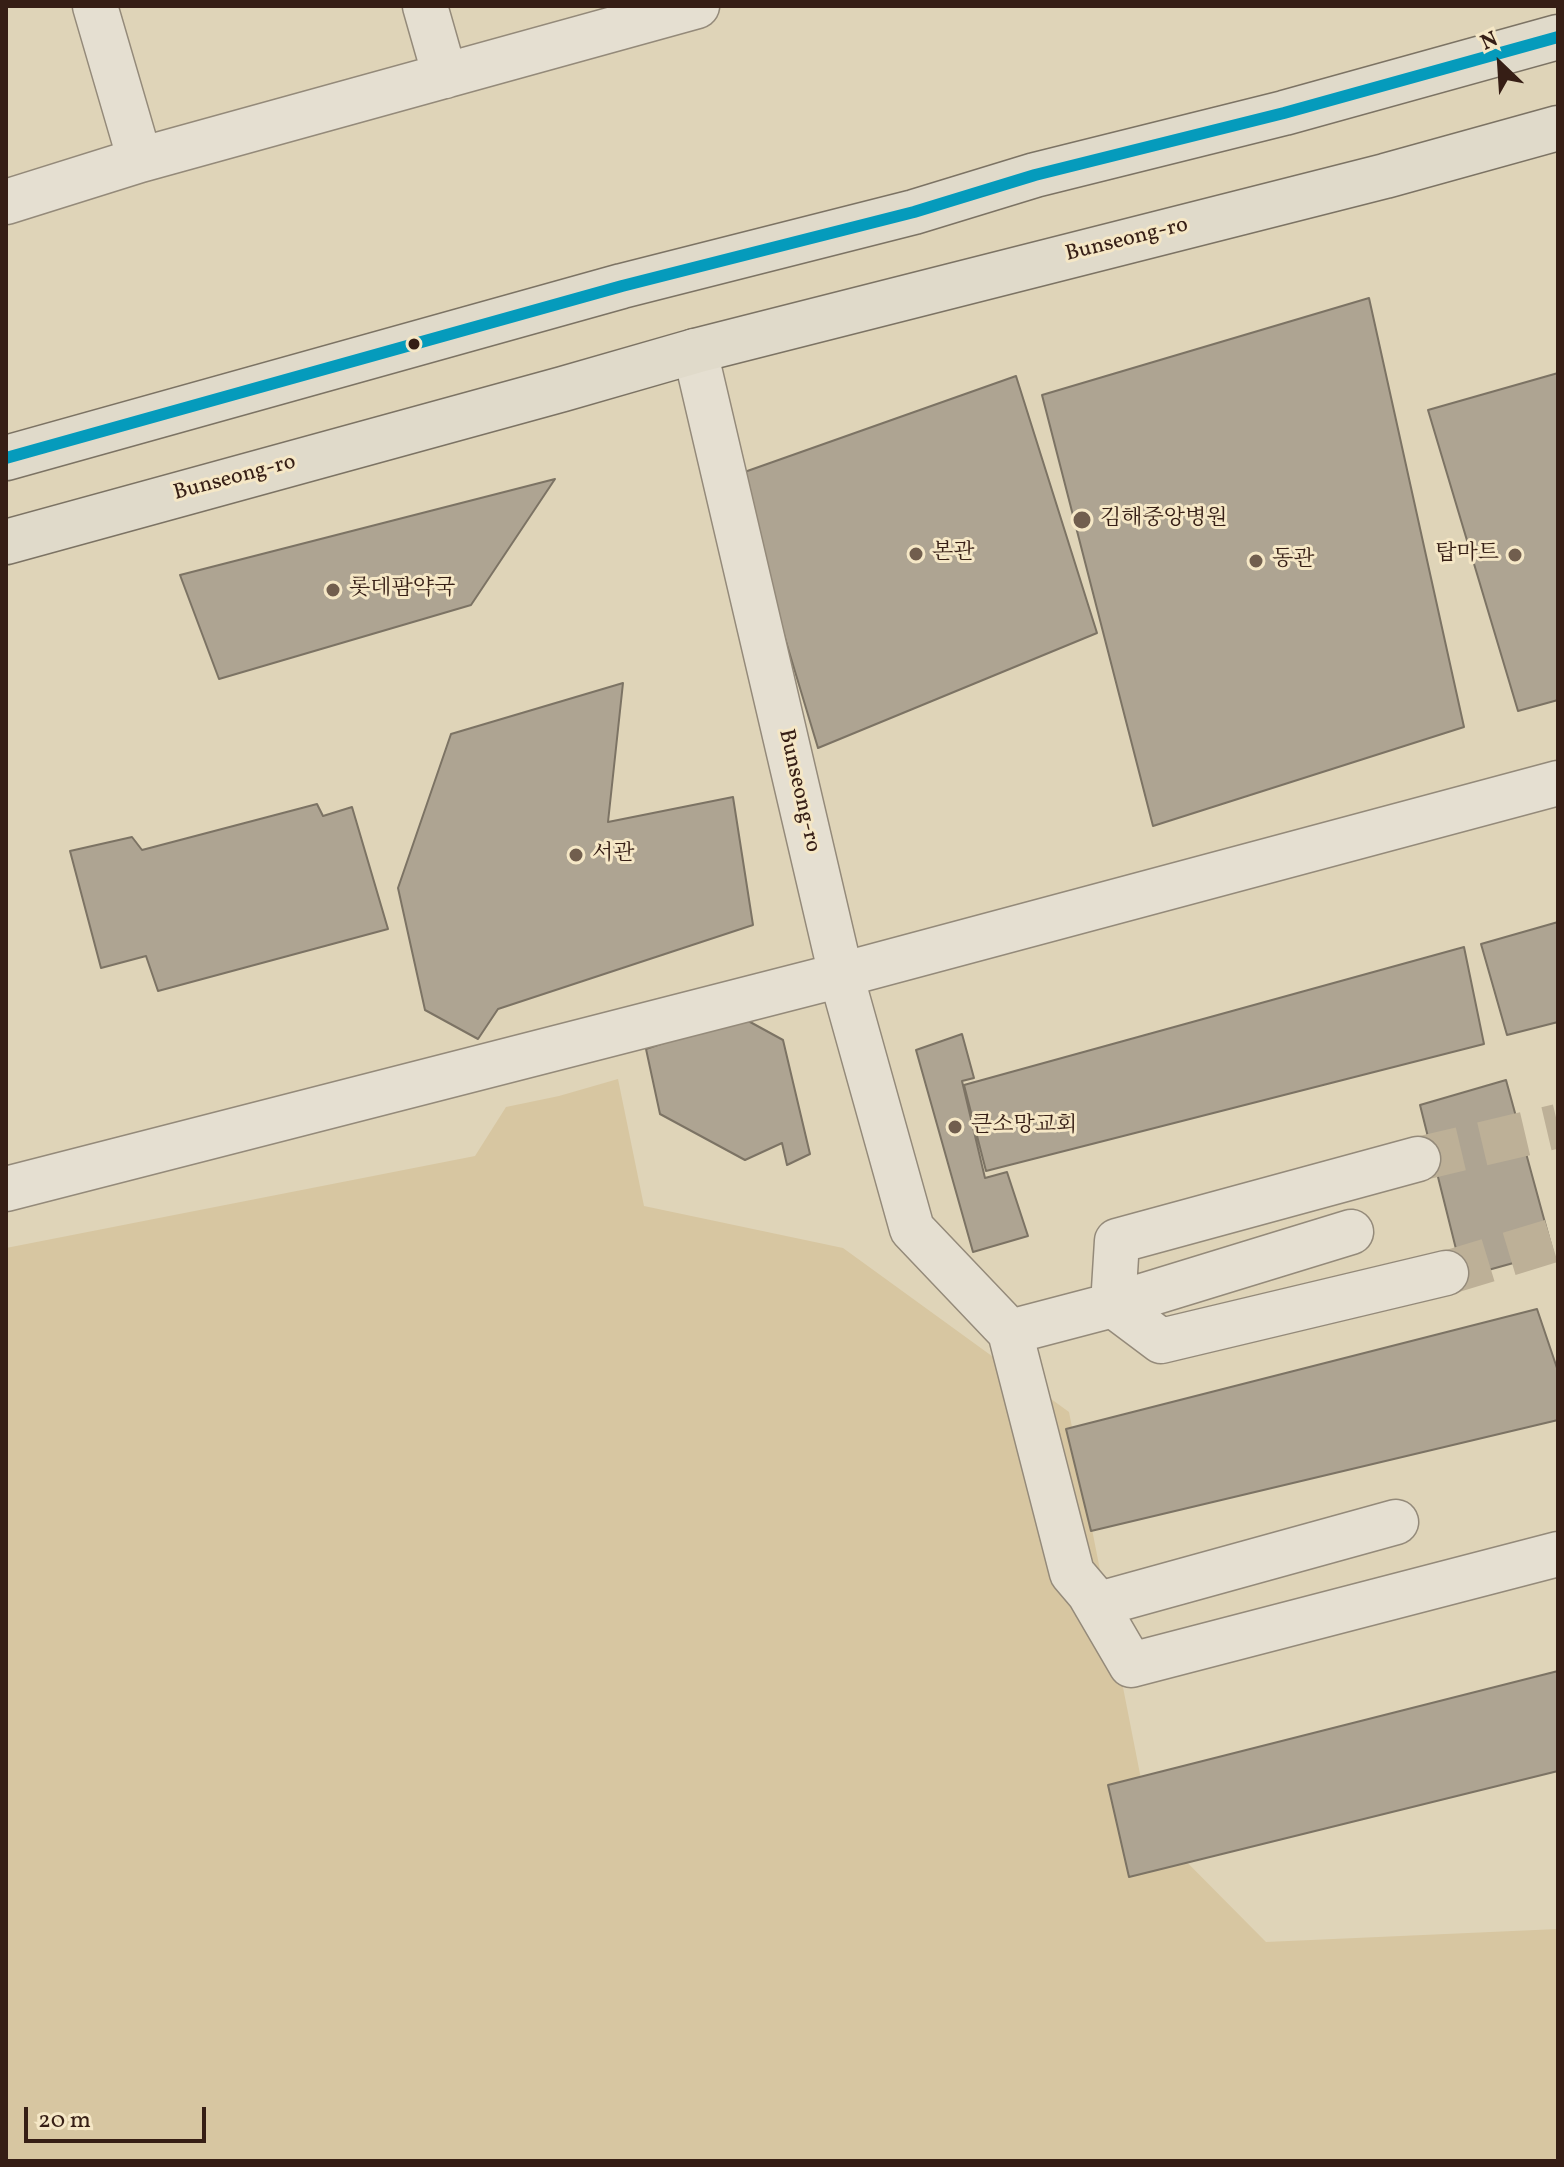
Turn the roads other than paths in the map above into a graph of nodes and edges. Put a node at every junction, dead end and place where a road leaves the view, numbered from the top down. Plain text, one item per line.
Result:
1 (95, 6) edge
2 (425, 6) edge
3 (697, 6) edge
4 (1558, 37) edge
5 (445, 76) junction
6 (1558, 128) edge
7 (140, 160) junction
8 (6, 202) edge
9 (695, 351) junction
10 (6, 458) edge
11 (6, 542) edge
12 (1558, 783) edge
13 (841, 975) junction
14 (1418, 1159) tunnel mouth
15 (6, 1189) edge
16 (1351, 1232) dead end
17 (1446, 1273) tunnel mouth
18 (1113, 1305) junction
19 (1010, 1332) junction
20 (1396, 1522) dead end
21 (1558, 1554) edge
22 (1096, 1605) junction

1 - 7 street
2 - 5 street
3 - 5 street
4 - 10 main road
5 - 7 street
6 - 9 main road, Bunseong-ro
7 - 8 street
9 - 11 main road, Bunseong-ro
9 - 13 street, Bunseong-ro
12 - 13 street
13 - 15 street
13 - 19 street, Bunseong-ro
14 - 18 street
16 - 18 street
17 - 18 street
18 - 19 street
19 - 22 street
20 - 22 street
21 - 22 street

